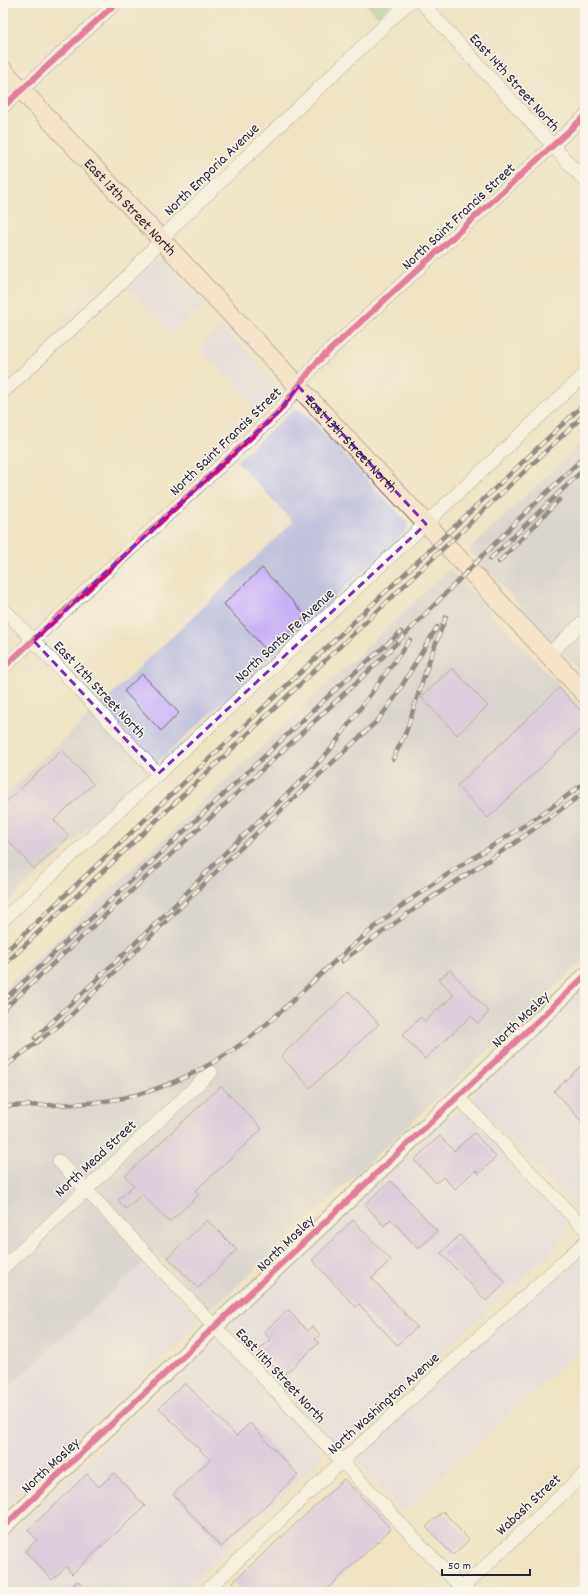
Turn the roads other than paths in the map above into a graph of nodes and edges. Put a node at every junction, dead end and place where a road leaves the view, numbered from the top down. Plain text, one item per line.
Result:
1 (116, 3) edge
2 (408, 3) edge
3 (422, 3) edge
4 (3, 70) edge
5 (21, 89) junction
6 (3, 107) edge
7 (585, 116) edge
8 (552, 146) junction
9 (585, 181) edge
10 (162, 241) junction
11 (585, 374) edge
12 (298, 386) junction
13 (3, 392) edge
14 (426, 524) junction
15 (3, 608) edge
16 (585, 620) edge
17 (33, 640) junction
18 (548, 655) junction
19 (3, 668) edge
20 (585, 694) edge
21 (158, 774) junction
22 (3, 920) edge
23 (585, 976) edge
24 (211, 1072) dead end
25 (458, 1096) junction
26 (59, 1161) dead end
27 (84, 1189) junction
28 (585, 1229) edge
29 (585, 1242) edge
30 (3, 1268) edge
31 (215, 1328) junction
32 (342, 1462) junction
33 (585, 1473) edge
34 (3, 1527) edge
35 (462, 1591) edge
36 (205, 1592) edge

1 - 5 street
2 - 10 street, North Emporia Avenue
3 - 8 street, East 14th Street North
4 - 5 main road, East 13th Street North
5 - 6 street
5 - 10 main road, East 13th Street North
7 - 8 street, North Saint Francis Street
8 - 9 street, East 14th Street North
8 - 12 street, North Saint Francis Street
10 - 12 main road, East 13th Street North
10 - 13 street, North Emporia Avenue
11 - 14 street, North Santa Fe Avenue
12 - 14 main road, East 13th Street North
12 - 17 street, North Saint Francis Street
14 - 18 main road, East 13th Street North
14 - 21 street, North Santa Fe Avenue
15 - 17 street, East 12th Street North
16 - 18 street
17 - 19 street, North Saint Francis Street
17 - 21 street, East 12th Street North
18 - 20 main road, East 13th Street North
21 - 22 street, North Santa Fe Avenue
23 - 25 street, North Mosley
24 - 27 street, North Mead Street
25 - 28 street
25 - 31 street, North Mosley
26 - 27 street, East 11th Street North
27 - 30 street, North Mead Street
27 - 31 street, East 11th Street North
29 - 32 street, North Washington Avenue
31 - 32 street, East 11th Street North
31 - 34 street, North Mosley
32 - 35 street, East 11th Street North
32 - 36 street, North Washington Avenue
33 - 35 street, Wabash Street

